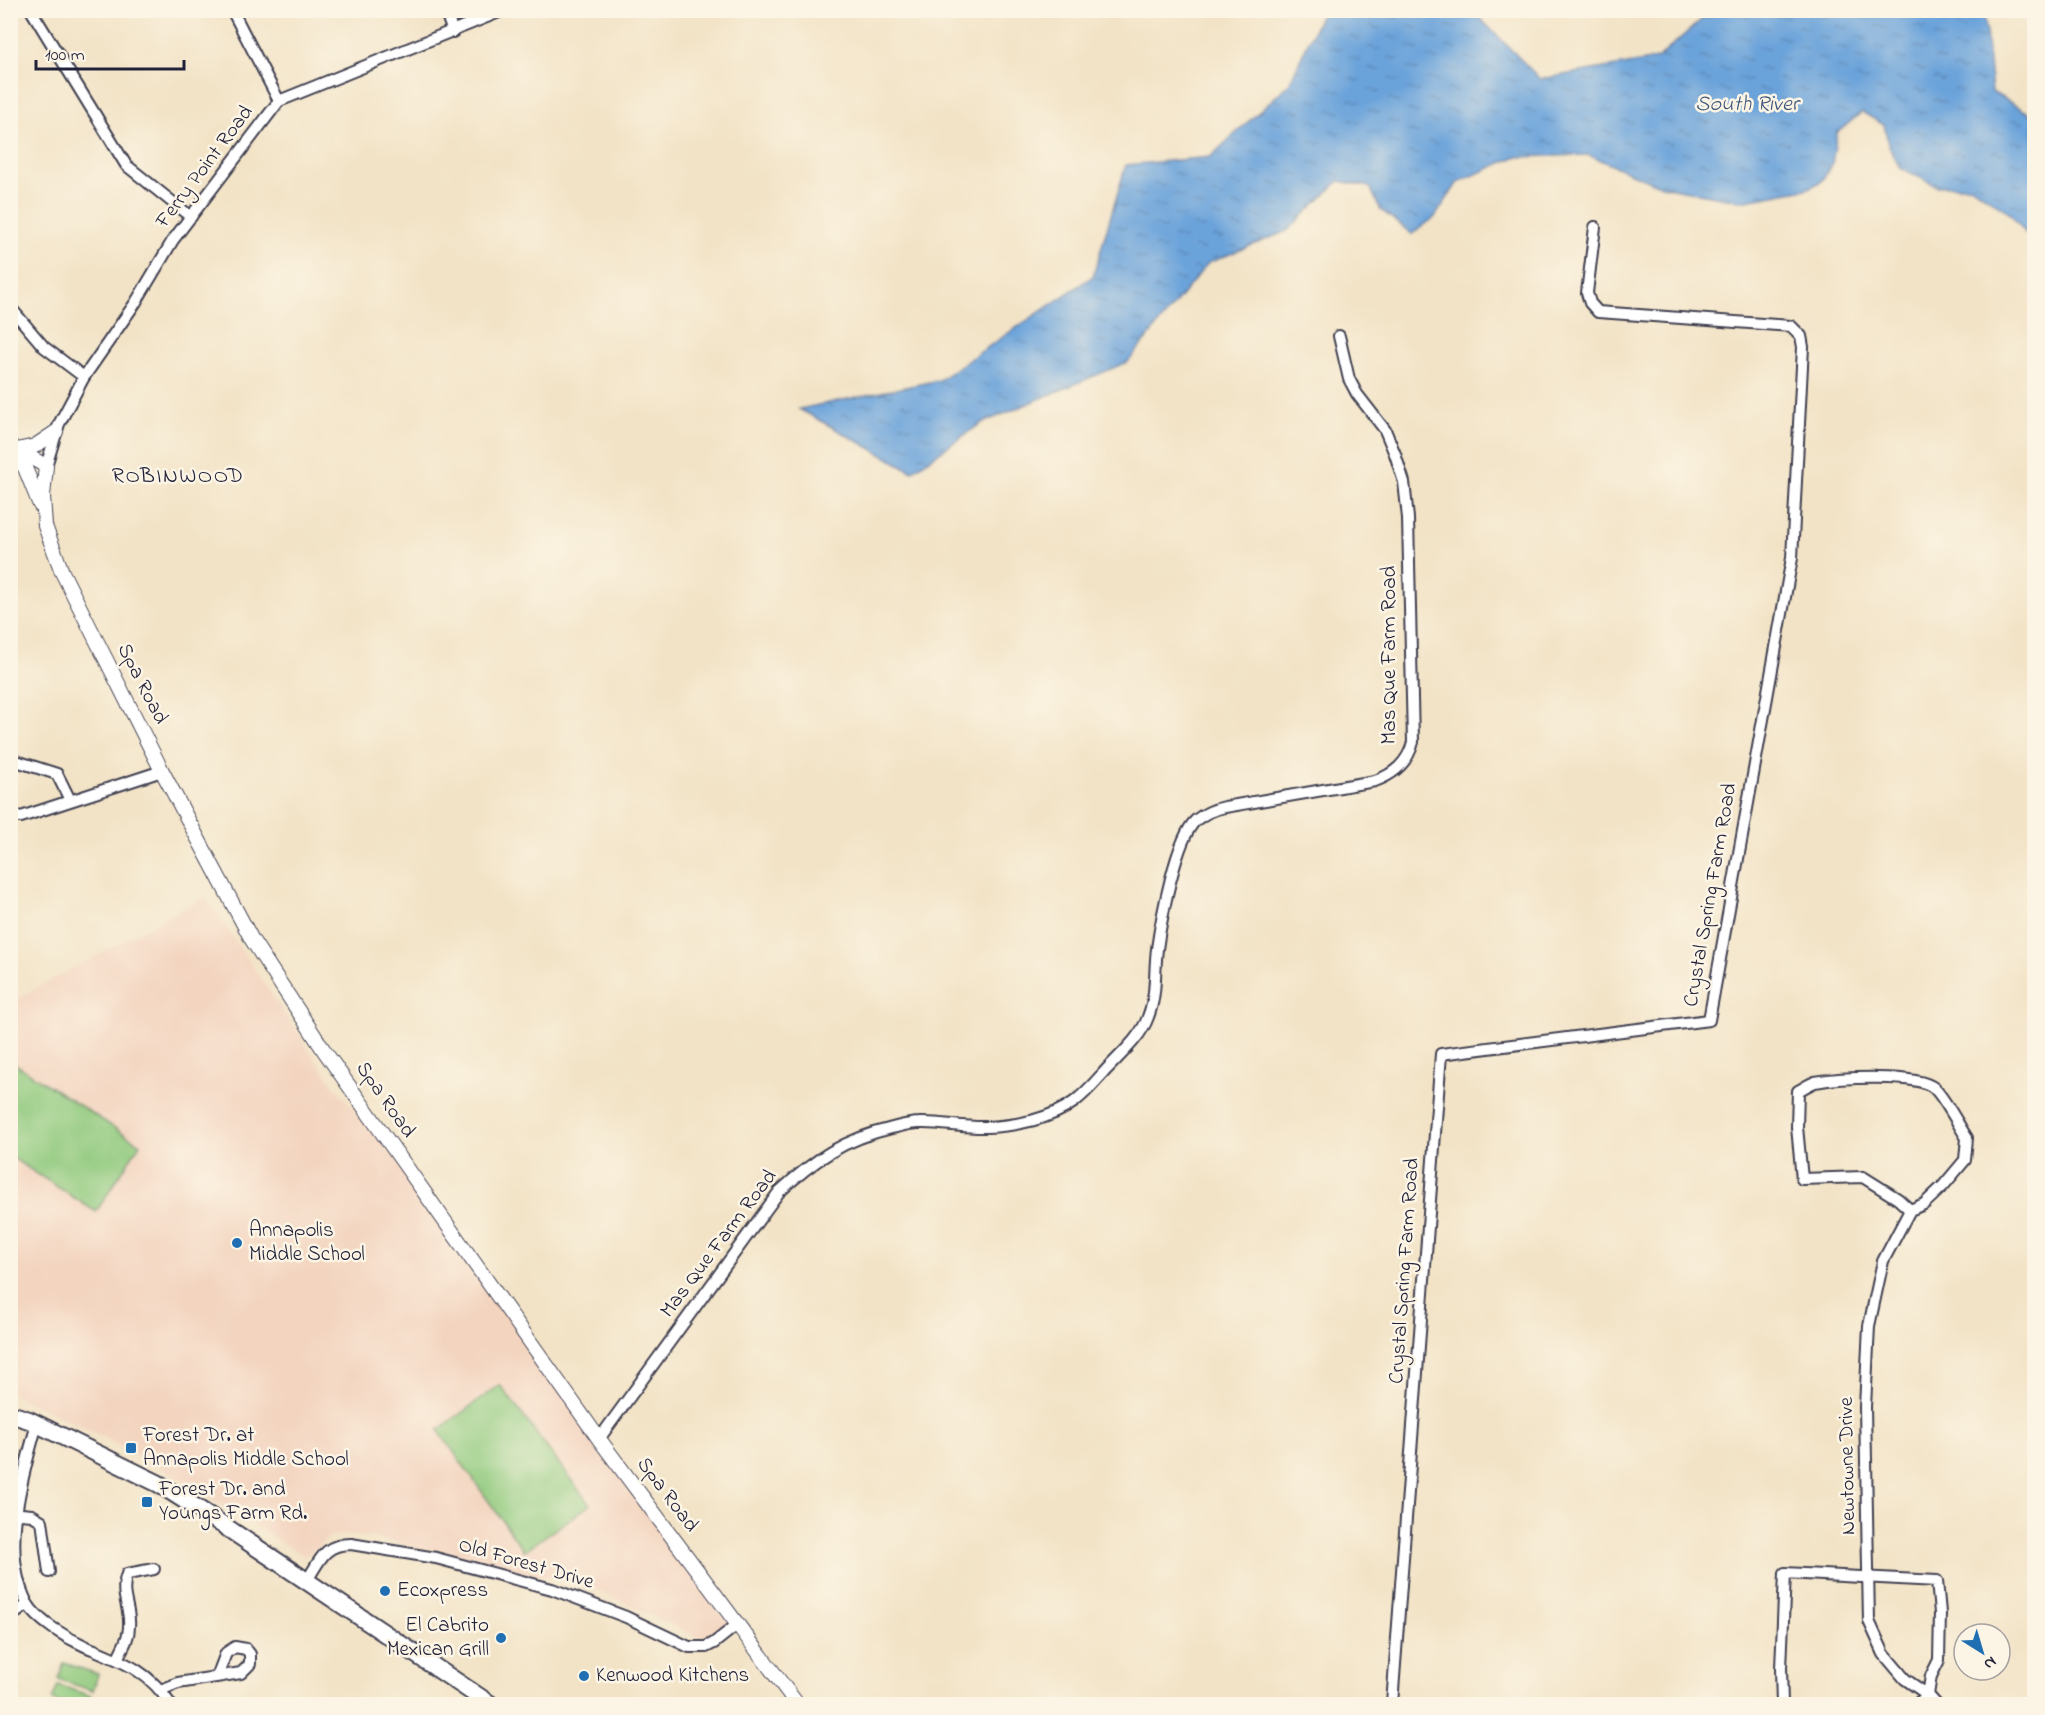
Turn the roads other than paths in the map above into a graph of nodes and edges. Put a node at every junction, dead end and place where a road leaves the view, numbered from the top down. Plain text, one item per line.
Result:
1 (31, 10) edge
2 (232, 10) edge
3 (445, 10) edge
4 (504, 10) edge
5 (453, 32) junction
6 (279, 101) junction
7 (191, 217) junction
8 (1595, 227) dead end
9 (10, 308) edge
10 (1339, 336) dead end
11 (84, 377) junction
12 (56, 432) junction
13 (14, 448) edge
14 (45, 466) junction
15 (43, 512) junction
16 (10, 759) edge
17 (162, 771) junction
18 (70, 800) junction
19 (10, 816) edge
20 (1910, 1210) junction
21 (10, 1414) edge
22 (37, 1424) junction
23 (598, 1439) junction
24 (13, 1514) edge
25 (154, 1569) dead end
26 (49, 1572) dead end
27 (1869, 1579) junction
28 (306, 1582) junction
29 (27, 1605) junction
30 (10, 1617) edge
31 (738, 1624) junction
32 (117, 1659) junction
33 (217, 1677) dead end
34 (161, 1690) junction
35 (1928, 1695) junction
36 (170, 1704) edge
37 (490, 1704) edge
38 (797, 1704) edge
39 (1392, 1704) edge
40 (1782, 1704) edge
41 (1917, 1704) edge
42 (1936, 1704) edge

1 - 7 street
2 - 6 street
3 - 5 street
4 - 5 street, Ferry Point Road
5 - 6 street, Ferry Point Road
6 - 7 street, Ferry Point Road
7 - 11 street, Ferry Point Road
8 - 39 street, Crystal Spring Farm Road
9 - 11 street
10 - 23 street, Mas Que Farm Road
11 - 12 street, Ferry Point Road
12 - 13 street
12 - 14 street, Ferry Point Road
13 - 14 street
13 - 15 street
14 - 15 street, Spa Road
15 - 17 street, Spa Road
16 - 18 street
17 - 18 street
17 - 23 street, Spa Road
18 - 19 street
20 - 20 street, Newtowne Drive
20 - 27 street, Newtowne Drive
21 - 22 main road
22 - 24 street
22 - 28 main road
23 - 31 street, Spa Road
24 - 26 street
24 - 29 street
25 - 32 street
27 - 35 street, Newtowne Drive
27 - 35 street
27 - 40 street
28 - 31 street, Old Forest Drive
28 - 37 main road
29 - 30 street
29 - 32 street
31 - 38 street, Spa Road
32 - 34 street
33 - 34 street
34 - 36 street
35 - 41 street
35 - 42 street, Newtowne Drive

